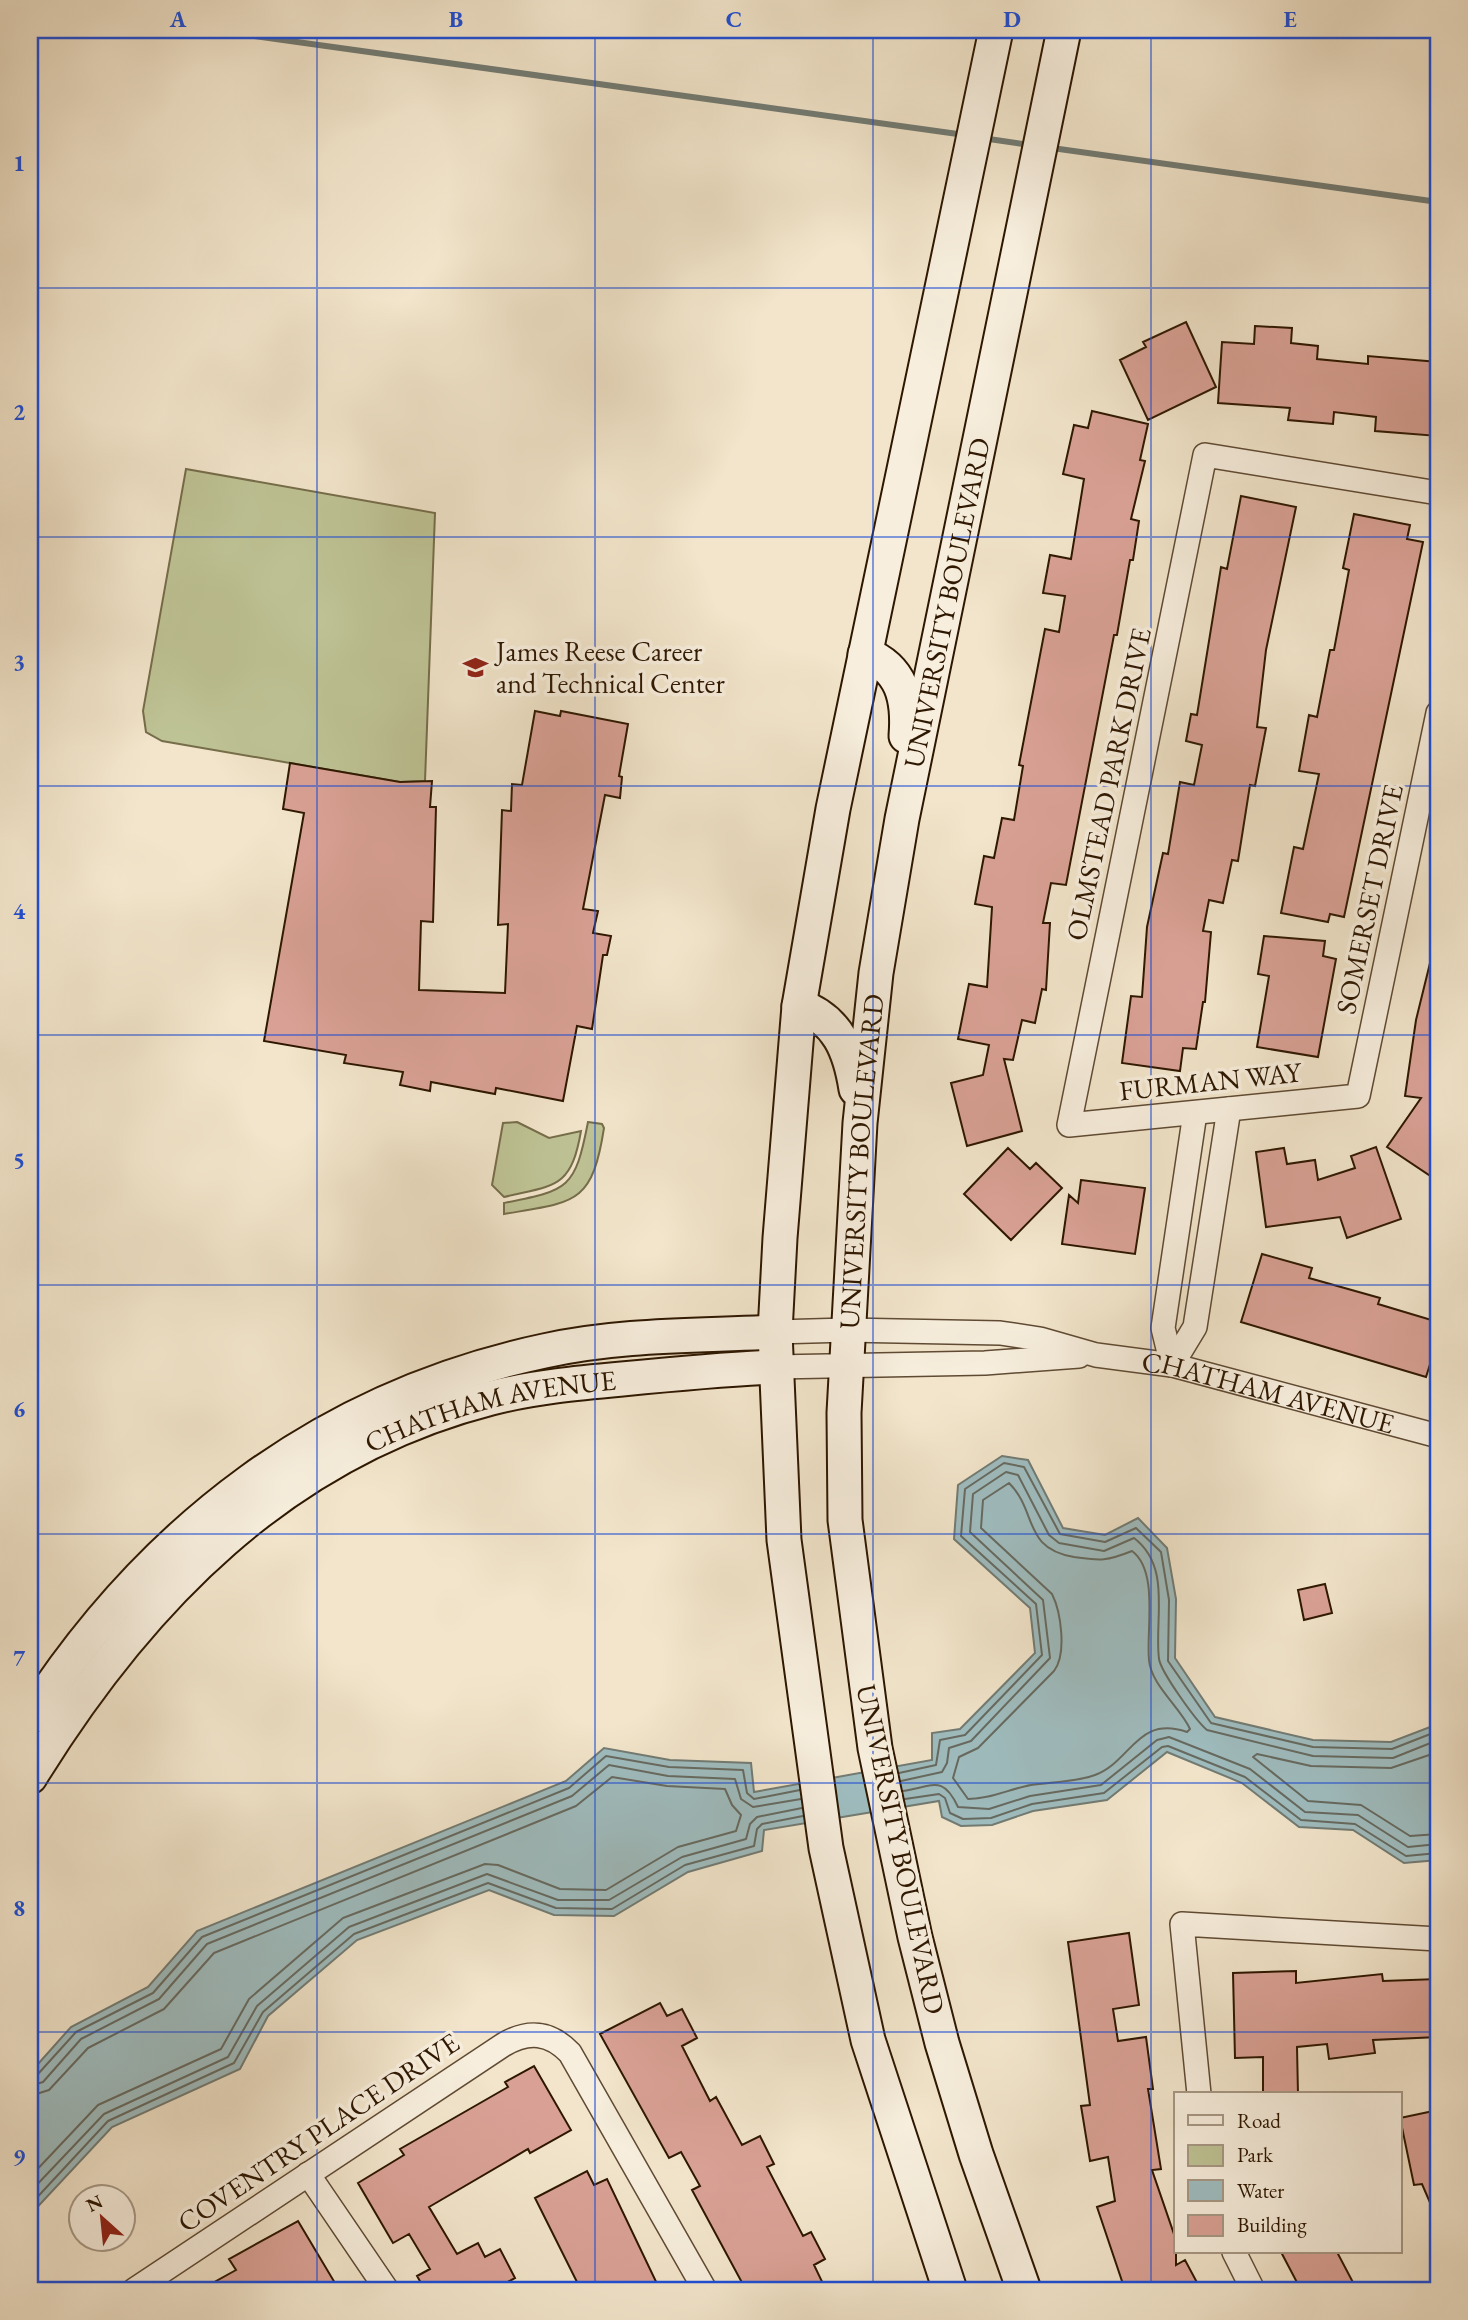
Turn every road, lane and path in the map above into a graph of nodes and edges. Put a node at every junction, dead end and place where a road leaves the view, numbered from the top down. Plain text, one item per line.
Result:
1 (994, 41) edge
2 (1060, 45) edge
3 (1438, 493) edge
4 (865, 653) junction
5 (1438, 713) edge
6 (902, 819) junction
7 (799, 1006) junction
8 (1358, 1096) joint
9 (1229, 1109) junction
10 (1195, 1112) junction
11 (860, 1123) junction
12 (1069, 1125) joint
13 (847, 1330) junction
14 (775, 1332) junction
15 (1096, 1355) junction
16 (1172, 1365) junction
17 (775, 1367) junction
18 (846, 1367) junction
19 (1438, 1436) edge
20 (322, 1451) junction
21 (30, 1718) edge
22 (30, 1777) edge
23 (1438, 1939) edge
24 (1199, 2092) edge
25 (308, 2174) junction
26 (1235, 2254) edge
27 (134, 2290) edge
28 (387, 2290) edge
29 (705, 2290) edge
30 (950, 2290) edge
31 (1024, 2290) edge
32 (1253, 2290) edge

1 - 4 main road
2 - 6 main road, UNIVERSITY BOULEVARD
3 - 12 street, OLMSTEAD PARK DRIVE
4 - 6 main road
4 - 7 main road
5 - 8 street, SOMERSET DRIVE
6 - 11 main road, UNIVERSITY BOULEVARD
7 - 11 main road
7 - 14 main road
8 - 9 street, FURMAN WAY
9 - 10 street, FURMAN WAY
9 - 16 street
10 - 12 street, FURMAN WAY
10 - 16 street
11 - 13 main road, UNIVERSITY BOULEVARD
13 - 14 street, CHATHAM AVENUE
13 - 15 street, CHATHAM AVENUE
13 - 18 main road, UNIVERSITY BOULEVARD
14 - 17 main road
14 - 20 main road, CHATHAM AVENUE
15 - 16 street, CHATHAM AVENUE
15 - 18 street, CHATHAM AVENUE
16 - 19 street, CHATHAM AVENUE
17 - 18 street, CHATHAM AVENUE
17 - 20 main road, CHATHAM AVENUE
17 - 30 main road
18 - 31 main road, UNIVERSITY BOULEVARD
20 - 21 main road, CHATHAM AVENUE
20 - 22 main road, CHATHAM AVENUE
23 - 24 street
25 - 27 street, COVENTRY PLACE DRIVE
25 - 28 street
25 - 29 street, COVENTRY PLACE DRIVE
26 - 32 street

